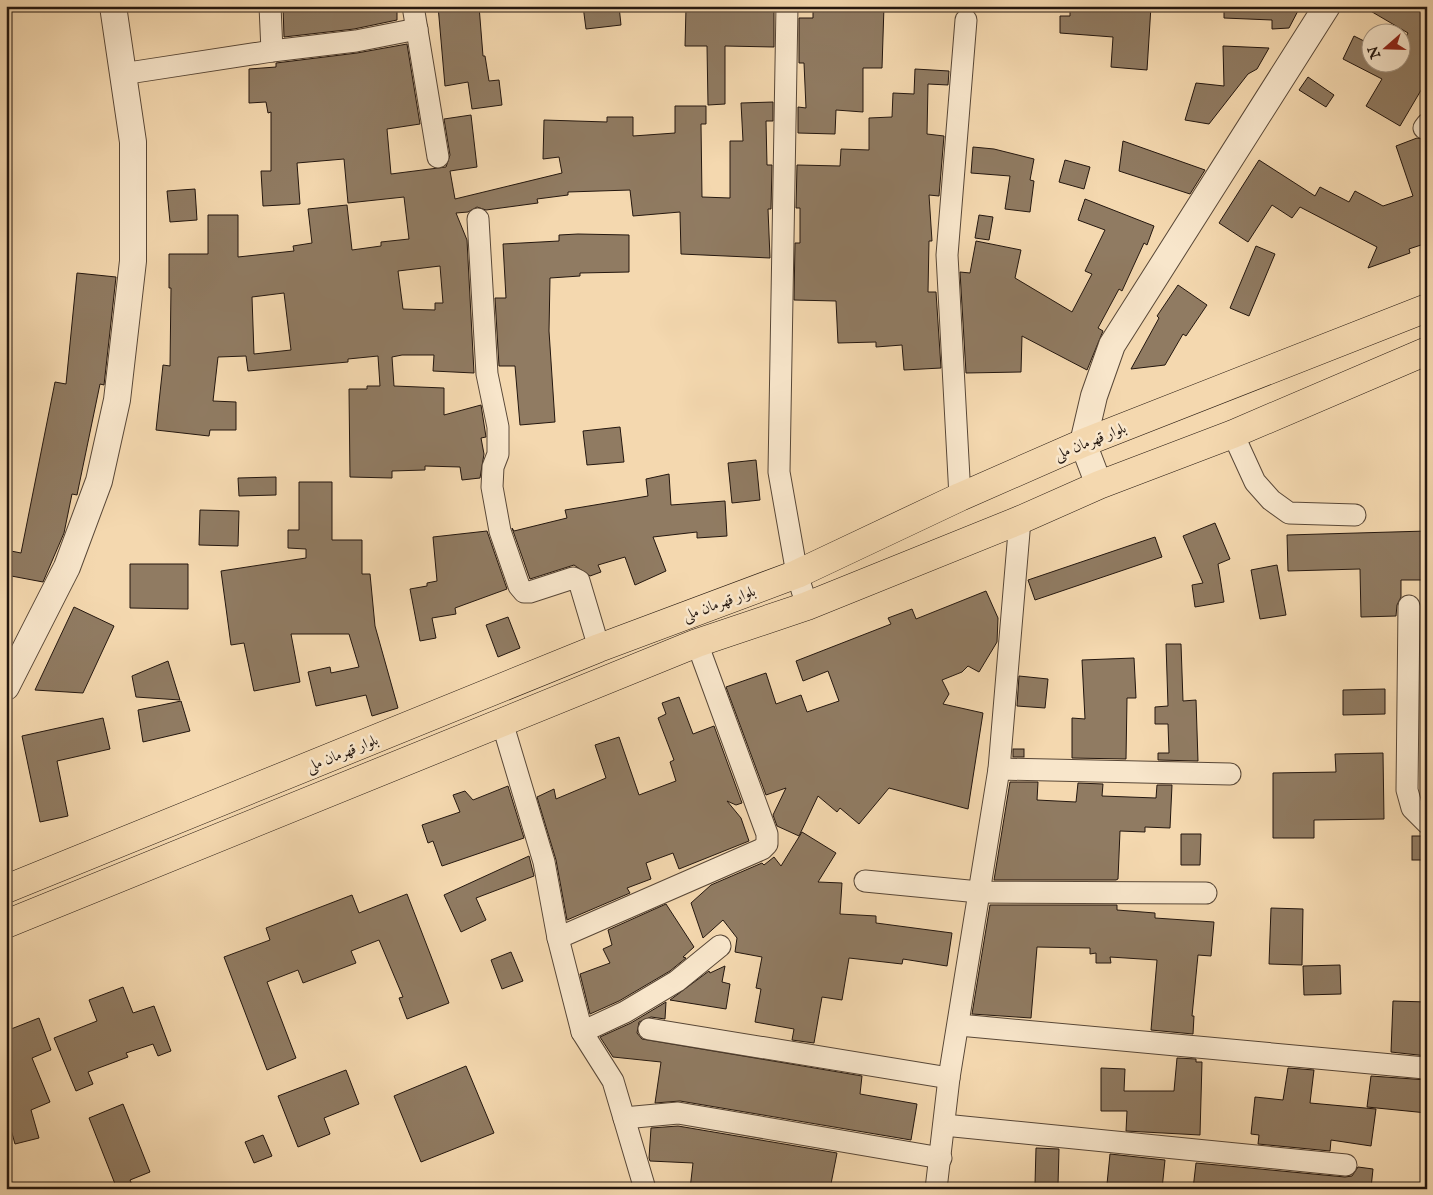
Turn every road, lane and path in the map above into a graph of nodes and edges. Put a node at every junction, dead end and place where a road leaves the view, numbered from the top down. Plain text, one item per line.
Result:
1 (113, 6) edge
2 (270, 6) edge
3 (413, 6) edge
4 (787, 6) edge
5 (1327, 6) edge
6 (966, 20) dead end
7 (417, 29) junction
8 (272, 51) junction
9 (122, 74) junction
10 (438, 157) dead end
11 (478, 220) dead end
12 (1427, 308) edge
13 (1427, 351) edge
14 (1233, 434) junction
15 (1083, 443) junction
16 (1099, 485) junction
17 (960, 496) junction
18 (1355, 515) dead end
19 (1020, 520) junction
20 (797, 574) junction
21 (807, 606) junction
22 (1409, 606) dead end
23 (697, 643) junction
24 (599, 648) junction
25 (6, 687) edge
26 (502, 722) junction
27 (999, 769) junction
28 (1230, 774) dead end
29 (1427, 823) edge
30 (866, 881) dead end
31 (6, 888) edge
32 (979, 892) junction
33 (1206, 893) dead end
34 (6, 924) edge
35 (558, 938) junction
36 (720, 946) dead end
37 (959, 1025) junction
38 (649, 1028) dead end
39 (582, 1032) junction
40 (1425, 1068) dead end
41 (949, 1078) junction
42 (624, 1118) junction
43 (944, 1125) junction
44 (941, 1158) junction
45 (1346, 1165) dead end
46 (645, 1189) edge
47 (936, 1189) edge

1 - 9 street
2 - 8 street
3 - 7 street
4 - 20 street
5 - 15 street
6 - 17 street
7 - 8 street
7 - 10 street
8 - 9 street
9 - 25 street
11 - 24 street
12 - 15 highway, بلوار قهرمان ملی
13 - 14 highway, بلوار قهرمان ملی
14 - 16 highway, بلوار قهرمان ملی
14 - 18 street
15 - 16 street
15 - 17 highway, بلوار قهرمان ملی
16 - 19 highway, بلوار قهرمان ملی
17 - 20 highway, بلوار قهرمان ملی
19 - 21 highway, بلوار قهرمان ملی
19 - 27 street
20 - 21 street
20 - 24 highway, بلوار قهرمان ملی
21 - 23 highway, بلوار قهرمان ملی
22 - 29 street
23 - 26 highway, بلوار قهرمان ملی
23 - 35 street
24 - 31 highway, بلوار قهرمان ملی
26 - 34 highway, بلوار قهرمان ملی
26 - 35 street
27 - 28 street
27 - 32 street
30 - 32 street
32 - 33 street
32 - 37 street
35 - 39 street
36 - 39 street
37 - 40 street
37 - 41 street
38 - 41 street
39 - 42 street
41 - 43 street
42 - 44 street
42 - 46 street
43 - 44 street
43 - 45 street
44 - 47 street

